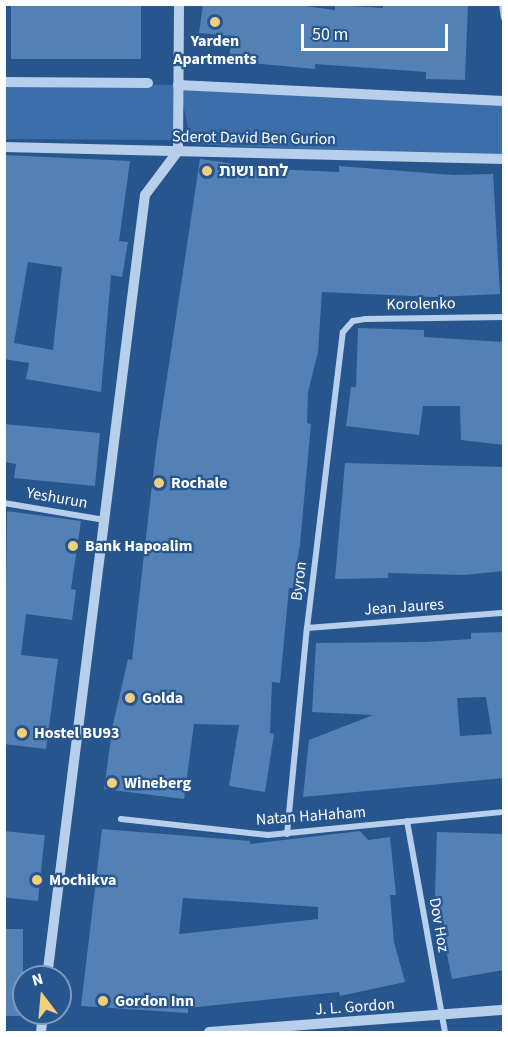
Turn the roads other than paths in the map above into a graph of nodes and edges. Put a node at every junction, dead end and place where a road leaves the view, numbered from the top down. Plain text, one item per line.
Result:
1 (179, 4) edge
2 (502, 4) edge
3 (504, 18) edge
4 (4, 82) edge
5 (148, 83) dead end
6 (178, 85) junction
7 (504, 101) edge
8 (4, 147) edge
9 (178, 151) junction
10 (504, 159) edge
11 (504, 317) edge
12 (343, 332) joint
13 (4, 503) edge
14 (105, 520) junction
15 (504, 613) edge
16 (307, 628) junction
17 (504, 812) edge
18 (121, 819) dead end
19 (407, 822) junction
20 (287, 834) junction
21 (49, 965) edge
22 (504, 1010) edge
23 (441, 1015) junction
24 (209, 1032) edge
25 (445, 1032) edge

1 - 6 street
2 - 3 street
4 - 5 street
6 - 7 street
6 - 9 street
8 - 9 street, Sderot David Ben Gurion
9 - 10 street, Sderot David Ben Gurion
9 - 14 street
11 - 12 street, Korolenko
12 - 16 street, Byron
13 - 14 street, Yeshurun
14 - 21 street
15 - 16 street, Jean Jaures
16 - 20 street, Byron
17 - 19 street, Natan HaHaham
18 - 20 street, Natan HaHaham
19 - 20 street, Natan HaHaham
19 - 23 street, Dov Hoz
22 - 23 street, J. L. Gordon
23 - 24 street, J. L. Gordon
23 - 25 street, Dov Hoz

